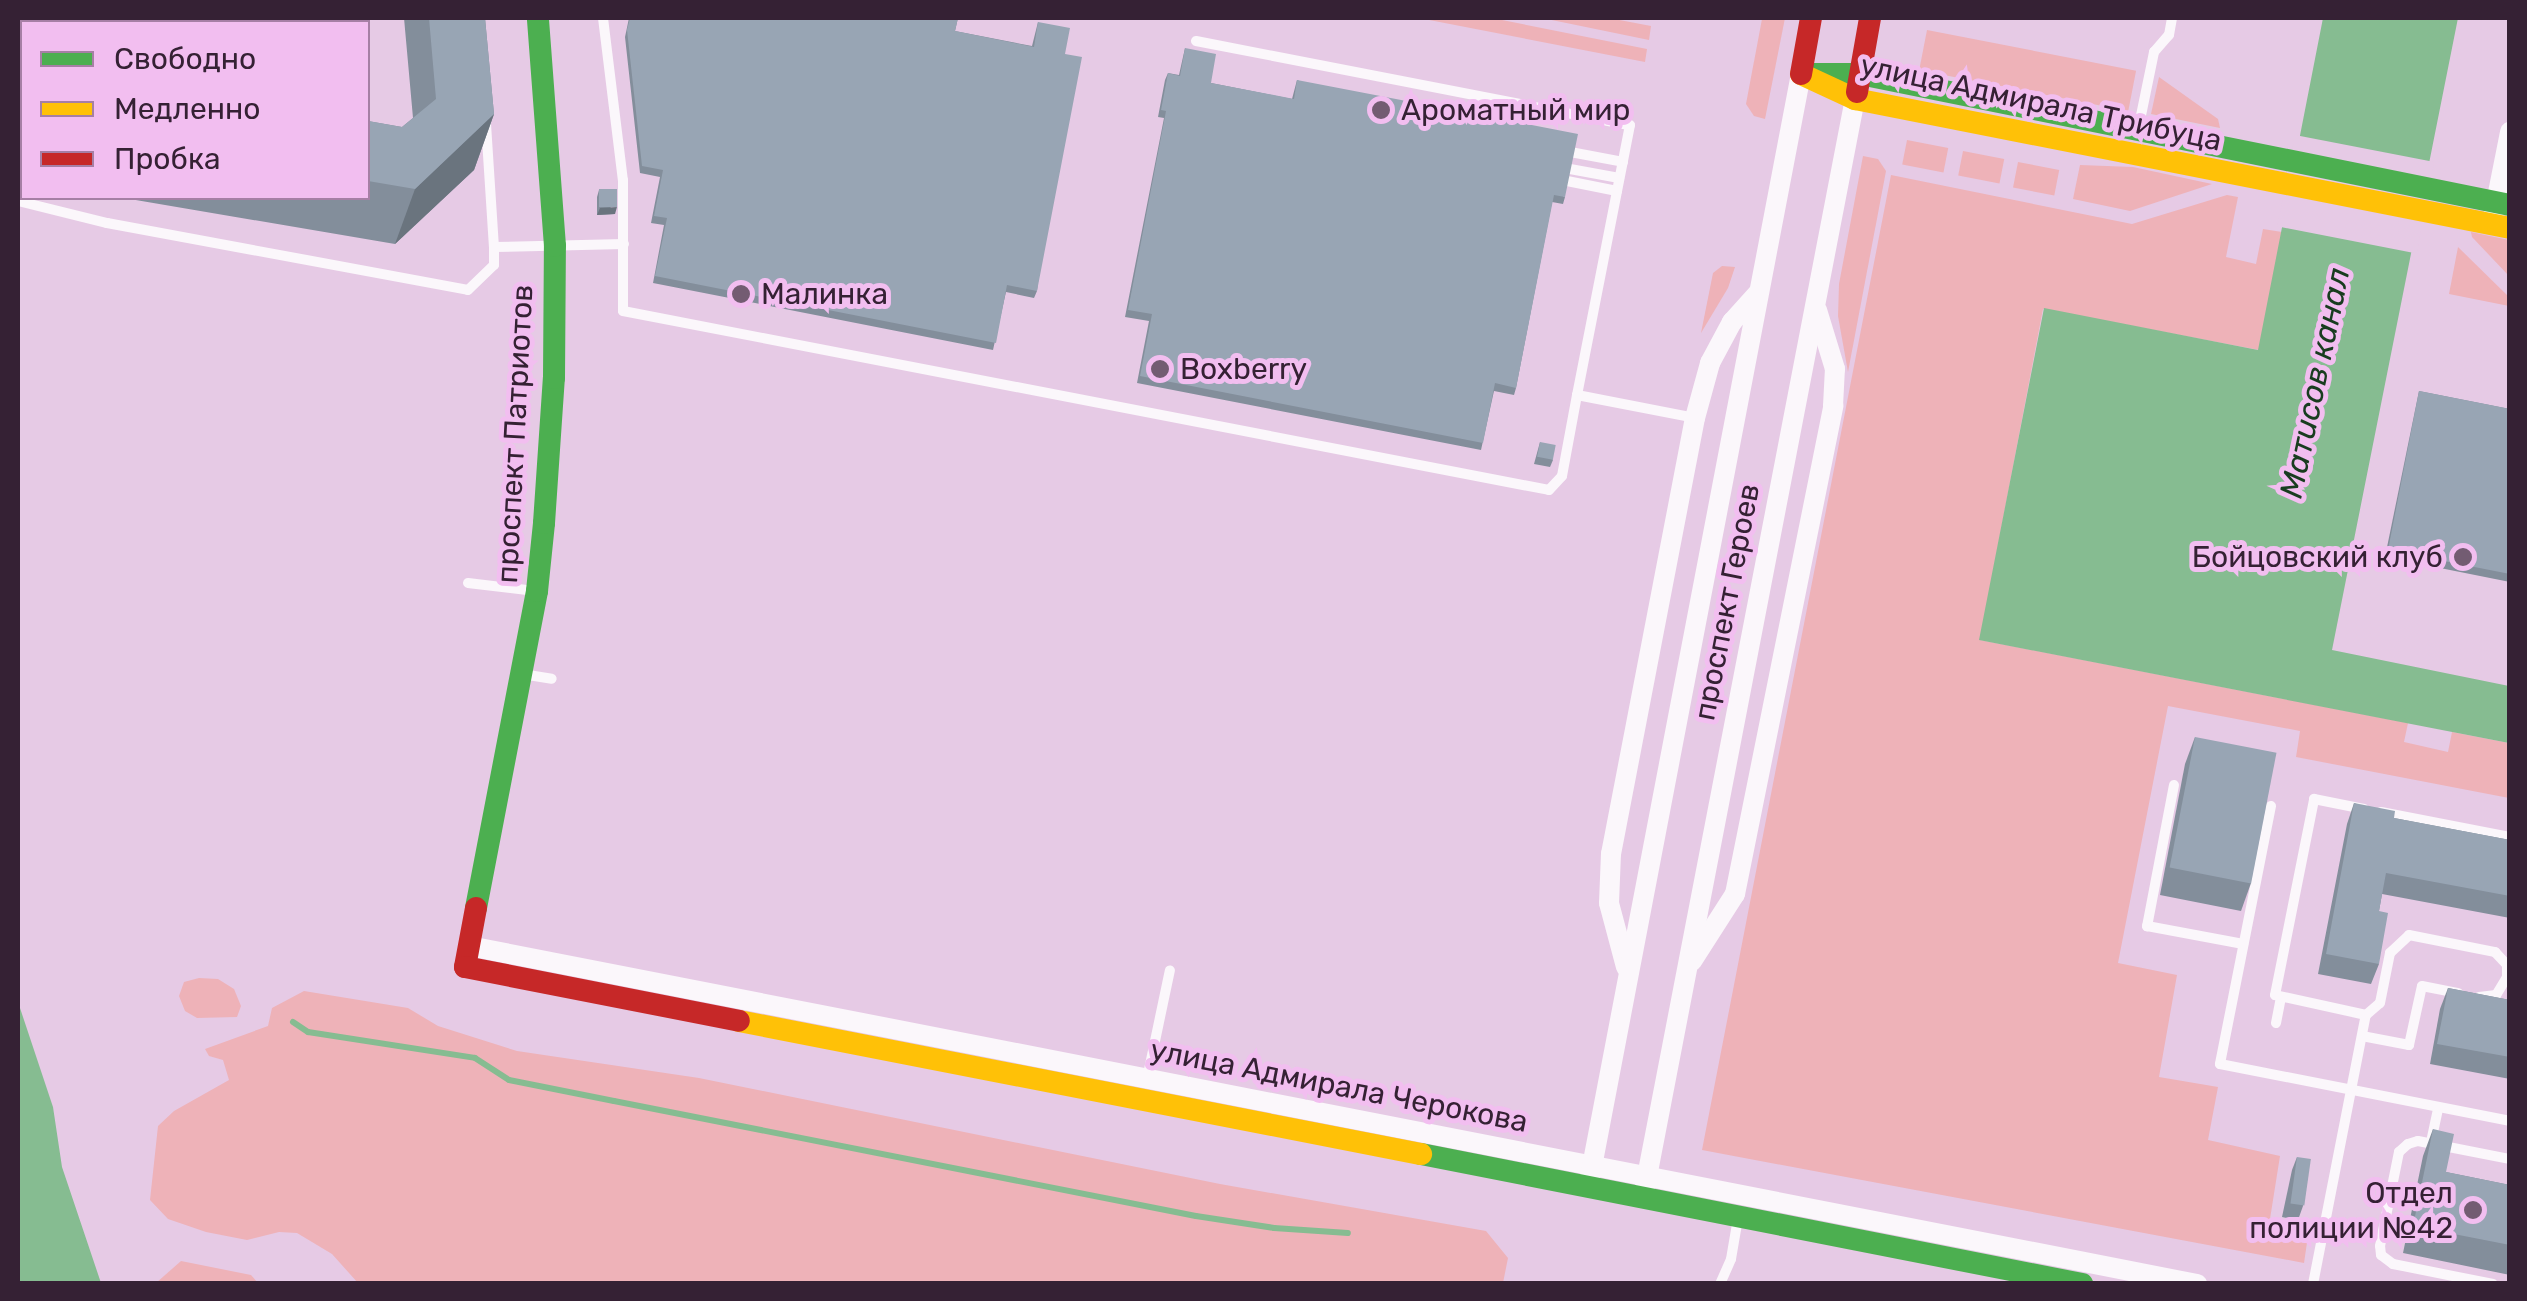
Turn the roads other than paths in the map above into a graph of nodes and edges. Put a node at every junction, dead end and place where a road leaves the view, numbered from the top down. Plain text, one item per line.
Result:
1 (538, 18) edge
2 (603, 18) edge
3 (1811, 18) edge
4 (1870, 18) edge
5 (2172, 18) edge
6 (1196, 41) dead end
7 (1801, 74) junction
8 (1860, 74) junction
9 (1855, 99) junction
10 (485, 110) edge
11 (2138, 130) junction
12 (2510, 132) edge
13 (1554, 148) edge
14 (1623, 162) junction
15 (2280, 170) junction
16 (1568, 175) edge
17 (1618, 185) junction
18 (18, 201) edge
19 (38, 202) edge
20 (2502, 215) edge
21 (624, 244) junction
22 (555, 246) junction
23 (494, 247) junction
24 (1759, 292) junction
25 (1815, 305) junction
26 (1577, 395) junction
27 (1695, 418) junction
28 (468, 583) dead end
29 (536, 591) junction
30 (521, 674) junction
31 (552, 679) dead end
32 (2174, 785) dead end
33 (2271, 806) edge
34 (2510, 837) edge
35 (2244, 944) junction
36 (467, 956) junction
37 (1688, 966) junction
38 (1170, 970) dead end
39 (1628, 976) junction
40 (2282, 997) junction
41 (2366, 1014) junction
42 (2276, 1023) dead end
43 (2362, 1036) junction
44 (1147, 1079) junction
45 (2352, 1091) junction
46 (2438, 1108) junction
47 (2510, 1122) edge
48 (2431, 1142) junction
49 (2510, 1159) edge
50 (1590, 1177) junction
51 (1645, 1188) junction
52 (1738, 1216) junction
53 (1720, 1284) edge
54 (2082, 1284) edge
55 (2197, 1284) edge
56 (2312, 1284) edge
57 (2492, 1284) edge

1 - 22 street, проспект Патриотов
2 - 21 lane
3 - 7 street, проспект Героев
4 - 8 street, проспект Героев
5 - 11 lane
6 - 14 lane
7 - 8 street, улица Адмирала Трибуца
7 - 9 street, улица Адмирала Трибуца
7 - 24 street, проспект Героев
8 - 9 street, проспект Героев
8 - 11 street, улица Адмирала Трибуца
9 - 15 street, улица Адмирала Трибуца
9 - 25 street, проспект Героев
10 - 23 lane
11 - 15 street, улица Адмирала Трибуца
12 - 20 street
13 - 14 lane
14 - 17 lane
15 - 20 street, улица Адмирала Трибуца
16 - 17 lane
17 - 26 lane
18 - 19 lane
19 - 23 lane
21 - 22 lane
21 - 26 lane
22 - 23 lane
22 - 29 street, проспект Патриотов
24 - 27 street
24 - 39 street, проспект Героев
25 - 37 street, проспект Героев
25 - 37 street
26 - 27 lane
27 - 39 street
28 - 29 lane
29 - 30 street, проспект Патриотов
30 - 31 lane
30 - 36 street, проспект Патриотов
32 - 35 lane
33 - 35 lane
34 - 40 lane
35 - 45 lane
36 - 44 street, улица Адмирала Черокова
36 - 50 street, улица Адмирала Черокова
37 - 51 street, проспект Героев
38 - 44 lane
39 - 50 street, проспект Героев
40 - 41 lane
40 - 42 lane
41 - 43 lane
41 - 43 lane
43 - 45 lane
44 - 50 street, улица Адмирала Черокова
45 - 46 lane
45 - 56 lane
46 - 47 lane
46 - 48 lane
48 - 49 lane
48 - 57 lane
50 - 51 street, улица Адмирала Черокова
51 - 52 street, улица Адмирала Черокова
51 - 55 street, улица Адмирала Черокова
52 - 53 lane
52 - 54 street, улица Адмирала Черокова

